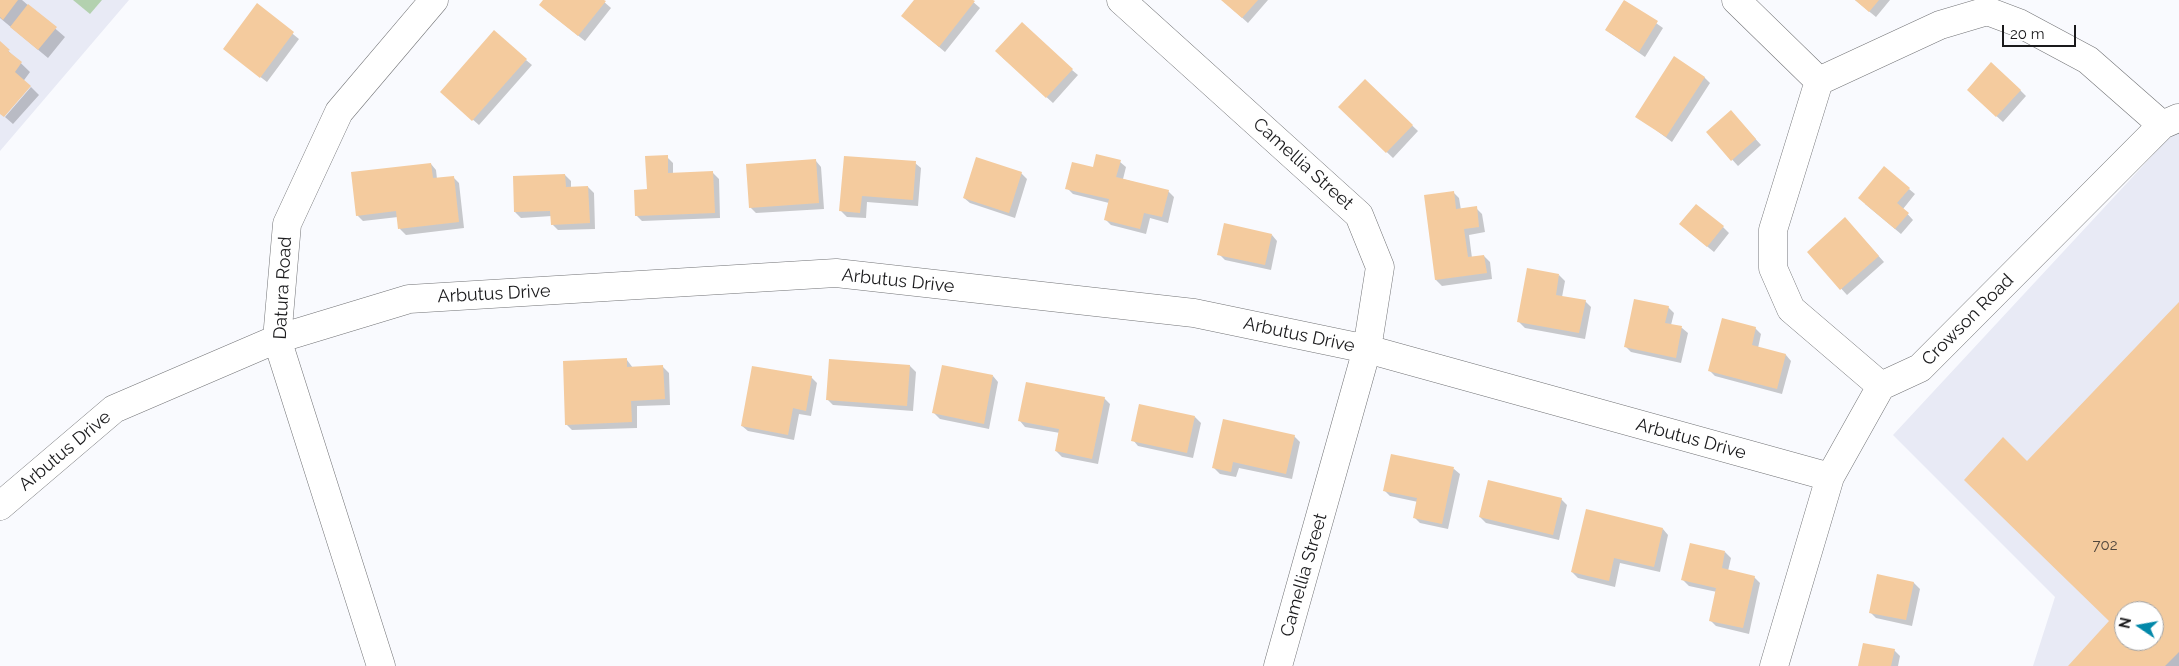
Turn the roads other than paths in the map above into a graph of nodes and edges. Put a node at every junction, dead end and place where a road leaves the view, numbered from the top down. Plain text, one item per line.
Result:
1 (434, 0) edge
2 (1121, 0) edge
3 (1736, 0) edge
4 (1819, 81) junction
5 (2170, 121) edge
6 (277, 338) junction
7 (1367, 349) junction
8 (1881, 386) junction
9 (1830, 477) junction
10 (0, 506) edge
11 (381, 666) edge
12 (1278, 666) edge
13 (1774, 666) edge

1 - 6 street, Datura Road
2 - 7 street, Camellia Street
3 - 4 street
4 - 5 street
4 - 8 street
5 - 8 street, Crowson Road
6 - 7 street, Arbutus Drive
6 - 10 street, Arbutus Drive
6 - 11 street, Datura Road
7 - 9 street, Arbutus Drive
7 - 12 street, Camellia Street
8 - 9 street
9 - 13 street

